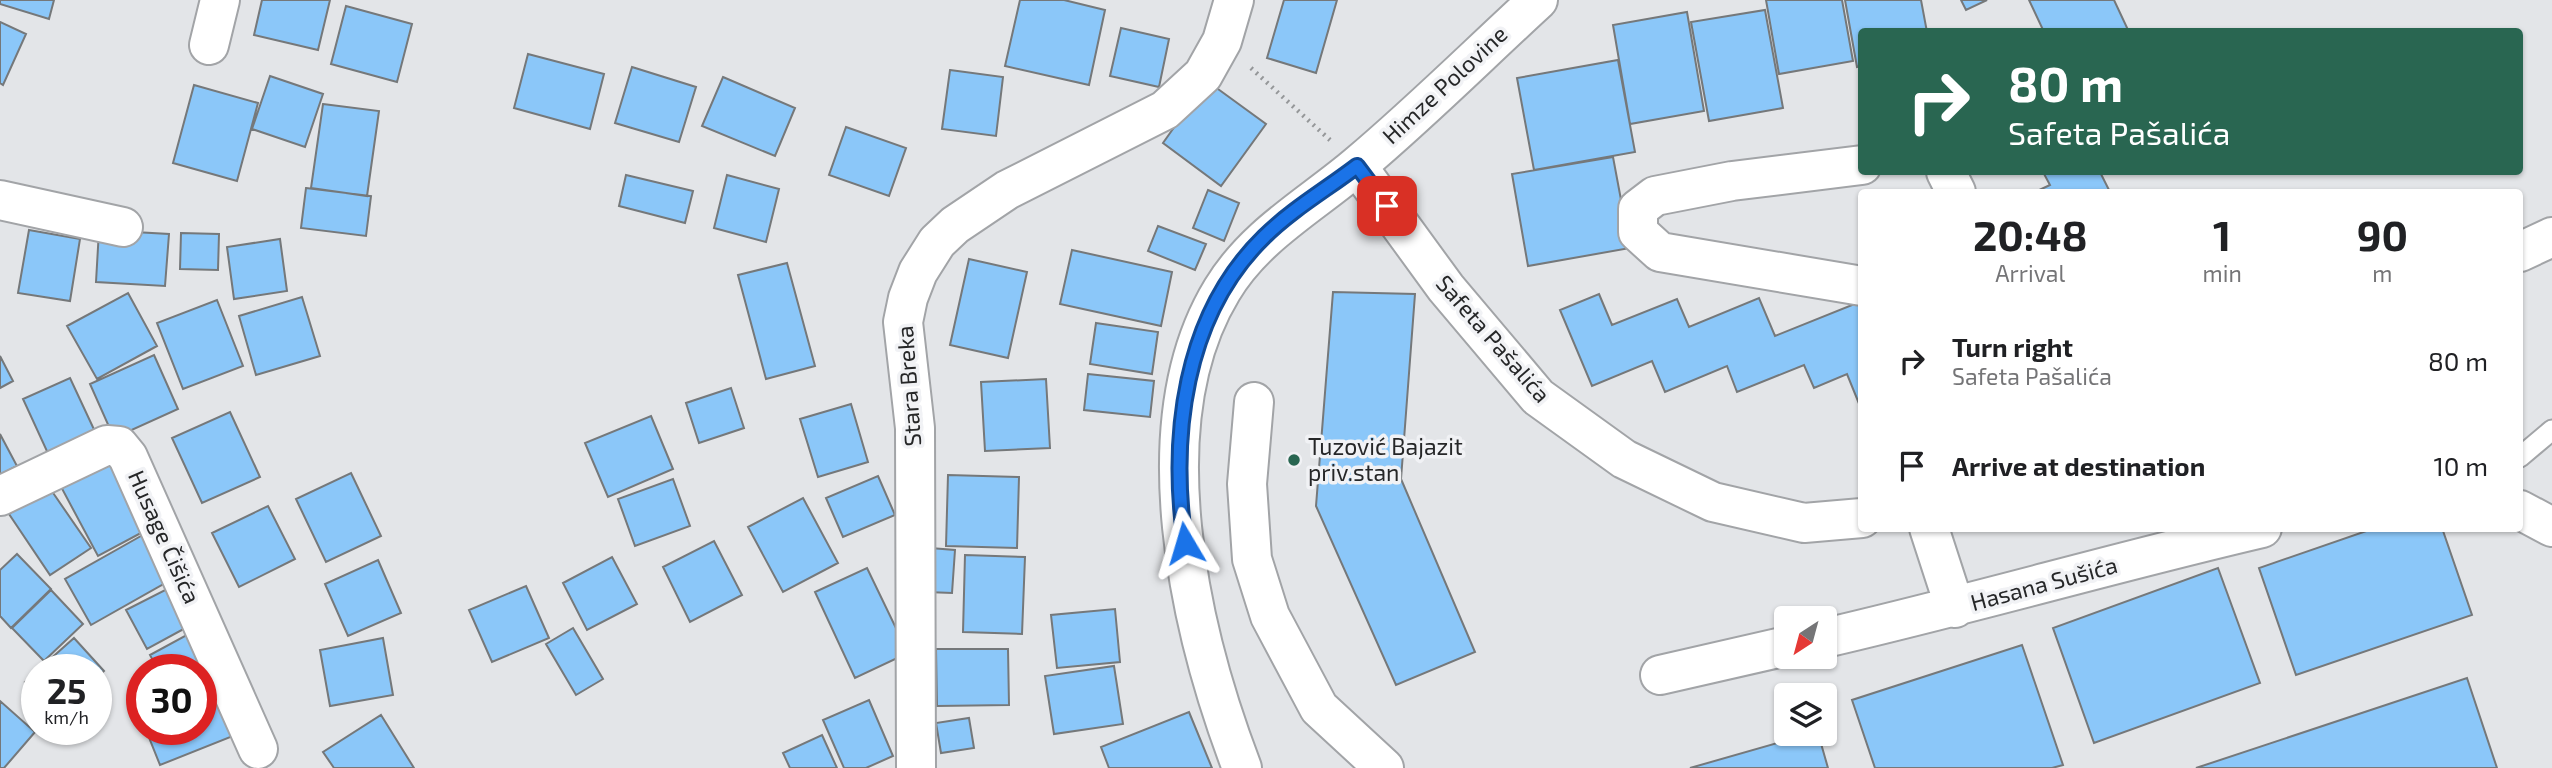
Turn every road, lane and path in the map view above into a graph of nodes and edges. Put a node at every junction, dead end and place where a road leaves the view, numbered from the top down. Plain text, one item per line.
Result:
1 (220, 0) edge
2 (1234, 0) edge
3 (1538, 0) edge
4 (1222, 41) junction
5 (209, 45) dead end
6 (1858, 165) edge
7 (1357, 166) junction
8 (0, 200) edge
9 (123, 227) dead end
10 (1858, 285) edge
11 (1254, 402) dead end
12 (2552, 429) edge
13 (2523, 454) edge
14 (0, 496) edge
15 (2523, 512) edge
16 (1858, 519) edge
17 (2552, 527) edge
18 (1930, 532) edge
19 (2245, 532) edge
20 (1955, 608) junction
21 (1838, 635) edge
22 (1774, 649) edge
23 (1660, 675) dead end
24 (258, 749) dead end
25 (916, 768) edge
26 (1242, 768) edge
27 (1384, 768) edge

1 - 5 street
2 - 4 street, Stara Breka
3 - 7 street, Himze Polovine
4 - 7 path
4 - 25 street, Stara Breka
6 - 10 street
7 - 16 street, Safeta Pašalića
7 - 26 street, Himze Polovine
8 - 9 street
11 - 27 street
12 - 13 lane
14 - 24 street, Husage Čišića
15 - 17 street
18 - 20 street
19 - 20 street, Hasana Sušića
20 - 21 street, Hasana Sušića
22 - 23 street

